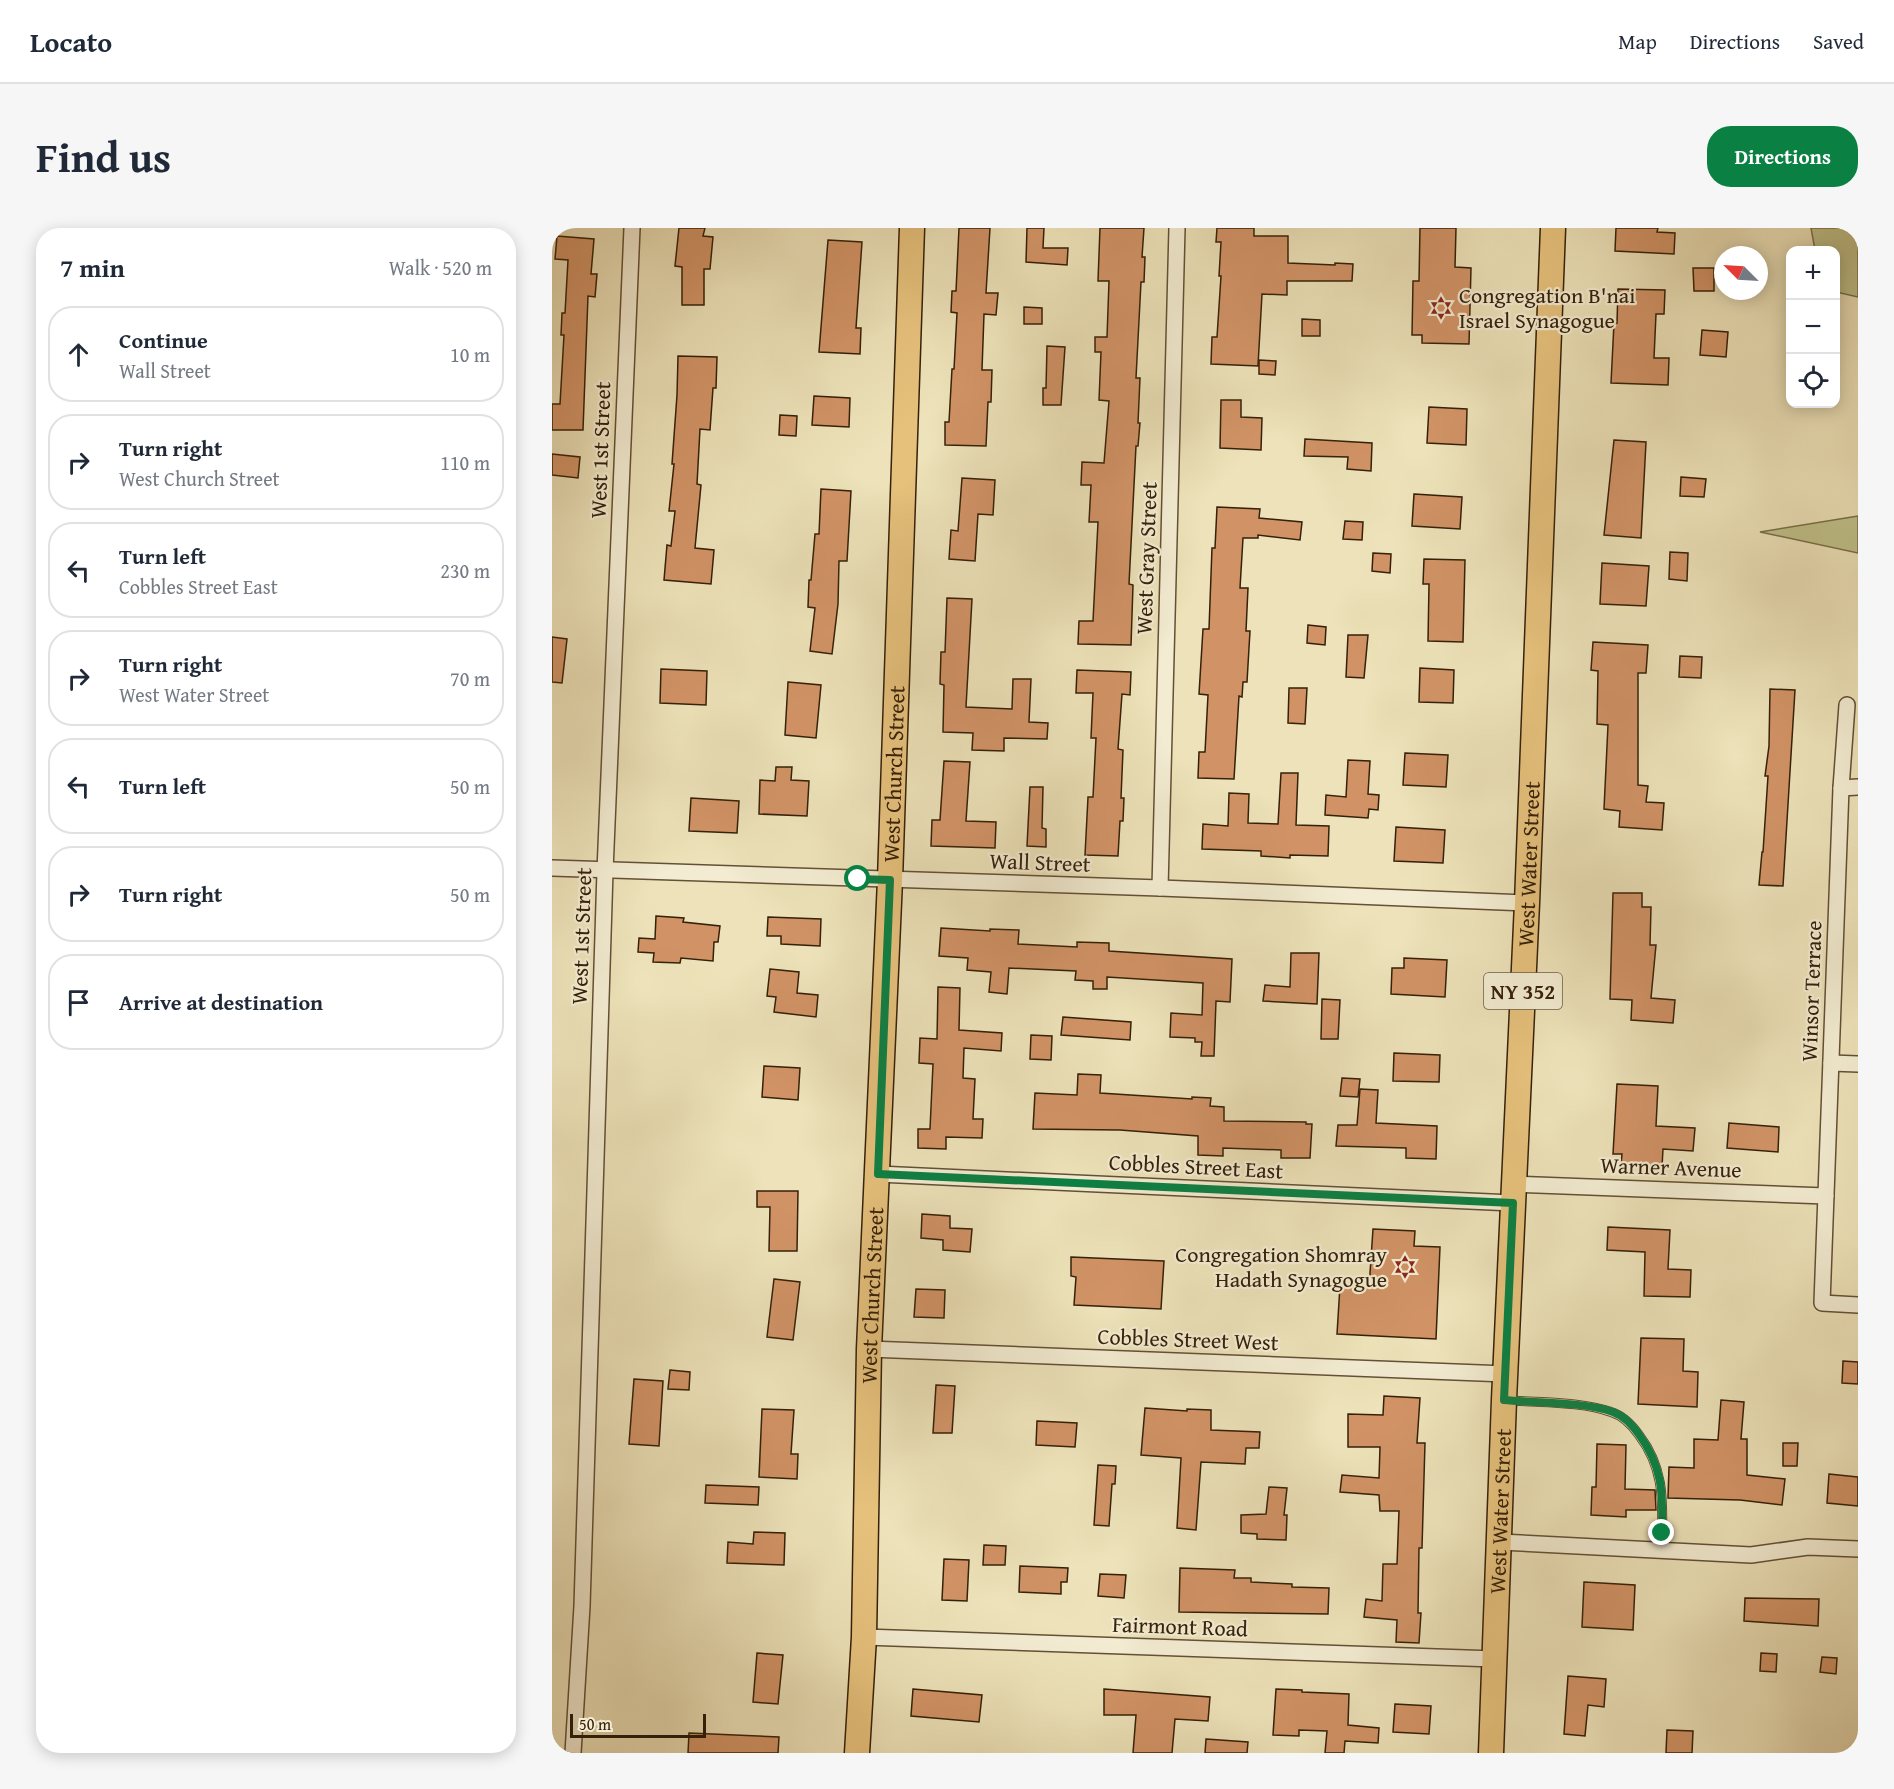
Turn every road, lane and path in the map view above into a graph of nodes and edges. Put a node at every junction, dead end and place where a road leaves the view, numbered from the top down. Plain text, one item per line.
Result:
1 (632, 228) edge
2 (912, 228) edge
3 (1177, 228) edge
4 (1553, 228) edge
5 (1847, 705) dead end
6 (1858, 787) edge
7 (1841, 788) junction
8 (552, 868) edge
9 (605, 871) junction
10 (890, 880) junction
11 (1160, 888) junction
12 (1527, 903) junction
13 (1831, 1063) junction
14 (1858, 1064) edge
15 (878, 1174) junction
16 (1513, 1194) junction
17 (1826, 1196) junction
18 (1858, 1305) edge
19 (869, 1348) junction
20 (1506, 1374) junction
21 (1504, 1400) junction
22 (1500, 1542) junction
23 (1858, 1549) edge
24 (1662, 1550) junction
25 (864, 1637) junction
26 (1494, 1659) junction
27 (573, 1753) edge
28 (857, 1753) edge
29 (1491, 1753) edge

1 - 9 street, West 1st Street
2 - 10 main road, West Church Street
3 - 11 street, West Gray Street
4 - 12 main road, West Water Street / NY 352
5 - 7 street, Winsor Terrace
6 - 7 street
7 - 13 street, Winsor Terrace
8 - 9 street, Wall Street
9 - 10 street, Wall Street
9 - 27 street, West 1st Street
10 - 11 street, Wall Street
10 - 15 main road, West Church Street
11 - 12 street, Wall Street
12 - 16 main road, West Water Street / NY 352
13 - 14 street
13 - 17 street, Winsor Terrace
15 - 16 street, Cobbles Street East
15 - 19 main road, West Church Street
16 - 17 street, Warner Avenue
16 - 20 main road, West Water Street / NY 352
17 - 18 street, Winsor Terrace
19 - 20 street, Cobbles Street West
19 - 25 main road, West Church Street
20 - 21 main road, West Water Street / NY 352
21 - 22 main road, West Water Street / NY 352
21 - 24 lane
22 - 24 street
22 - 26 main road, West Water Street / NY 352
23 - 24 street
25 - 26 street, Fairmont Road
25 - 28 main road, West Church Street
26 - 29 main road, West Water Street / NY 352

